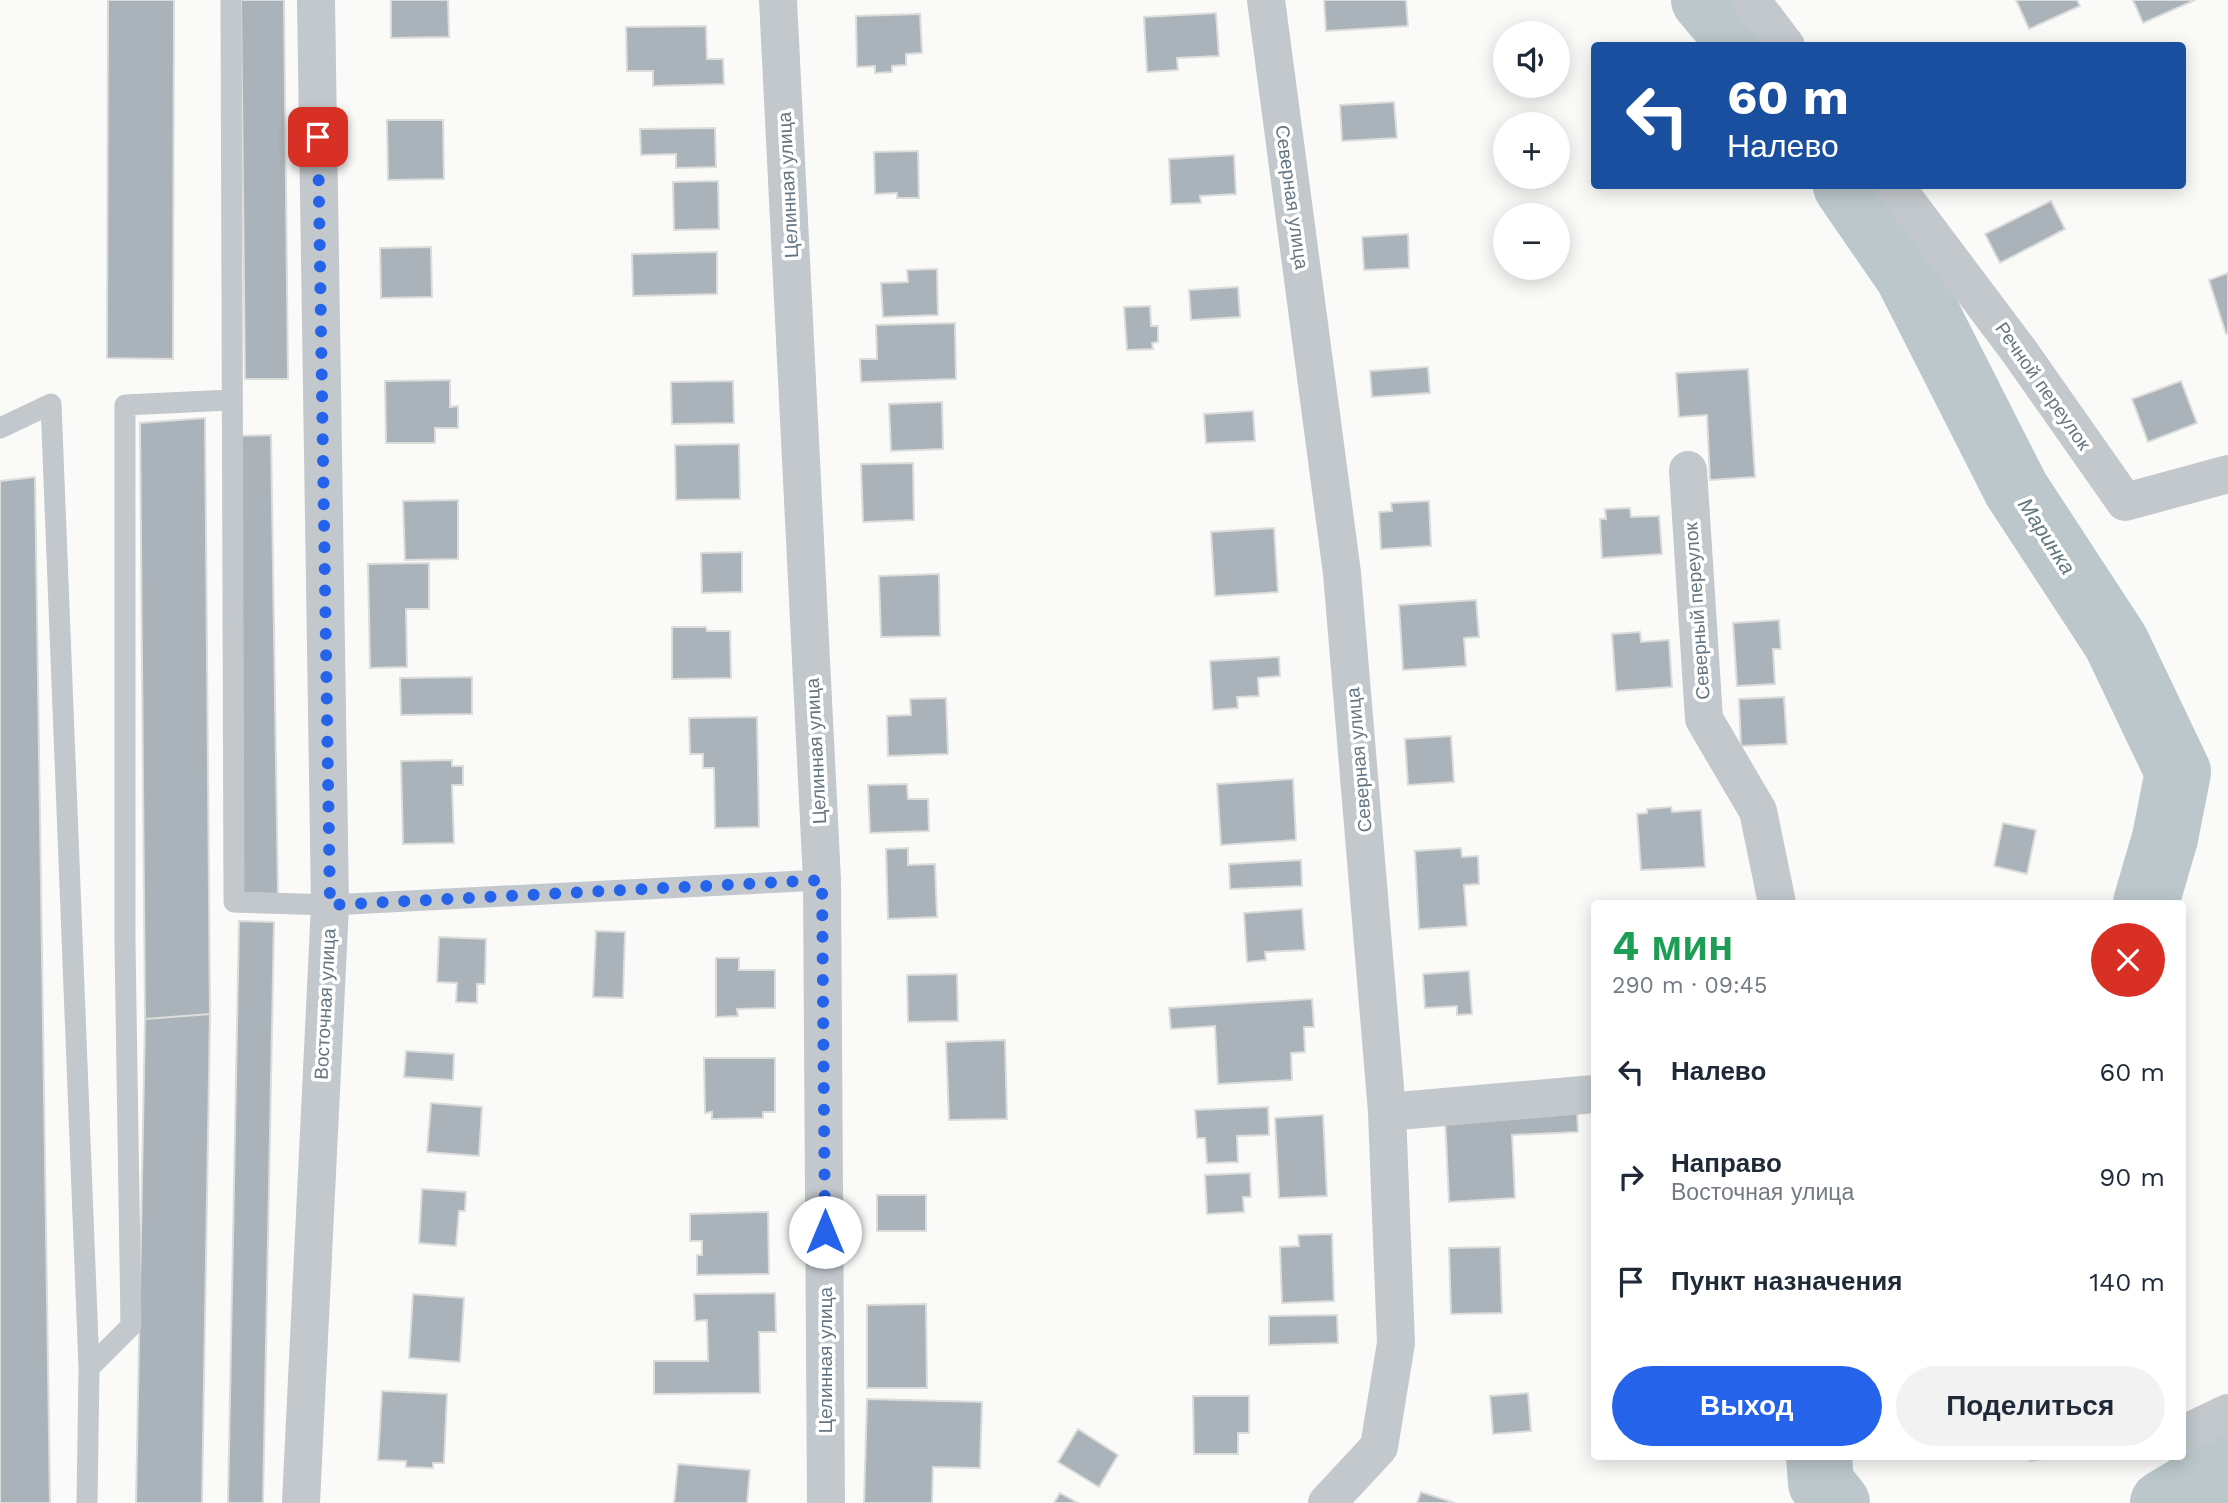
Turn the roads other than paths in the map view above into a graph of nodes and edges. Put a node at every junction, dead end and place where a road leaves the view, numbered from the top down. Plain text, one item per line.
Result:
1 (231, 0) edge
2 (316, 0) edge
3 (778, 0) edge
4 (1266, 0) edge
5 (1751, 0) edge
6 (1783, 42) edge
7 (1897, 189) edge
8 (230, 400) junction
9 (0, 428) edge
10 (1688, 470) dead end
11 (2228, 474) edge
12 (822, 880) junction
13 (1776, 900) edge
14 (330, 905) junction
15 (1591, 1094) edge
16 (1387, 1112) junction
17 (89, 1368) junction
18 (2228, 1413) edge
19 (2186, 1433) edge
20 (87, 1503) edge
21 (301, 1503) edge
22 (826, 1503) edge
23 (1328, 1503) edge

1 - 8 lane
2 - 14 street, Восточная улица
3 - 12 street, Целинная улица
4 - 16 street, Северная улица
5 - 6 street
7 - 11 street, Речной переулок
8 - 14 lane
8 - 17 lane
9 - 17 lane
10 - 13 street, Северный переулок
12 - 14 lane
12 - 22 street, Целинная улица
14 - 21 street, Восточная улица
15 - 16 street
16 - 23 street, Северная улица
17 - 20 lane
18 - 19 street

